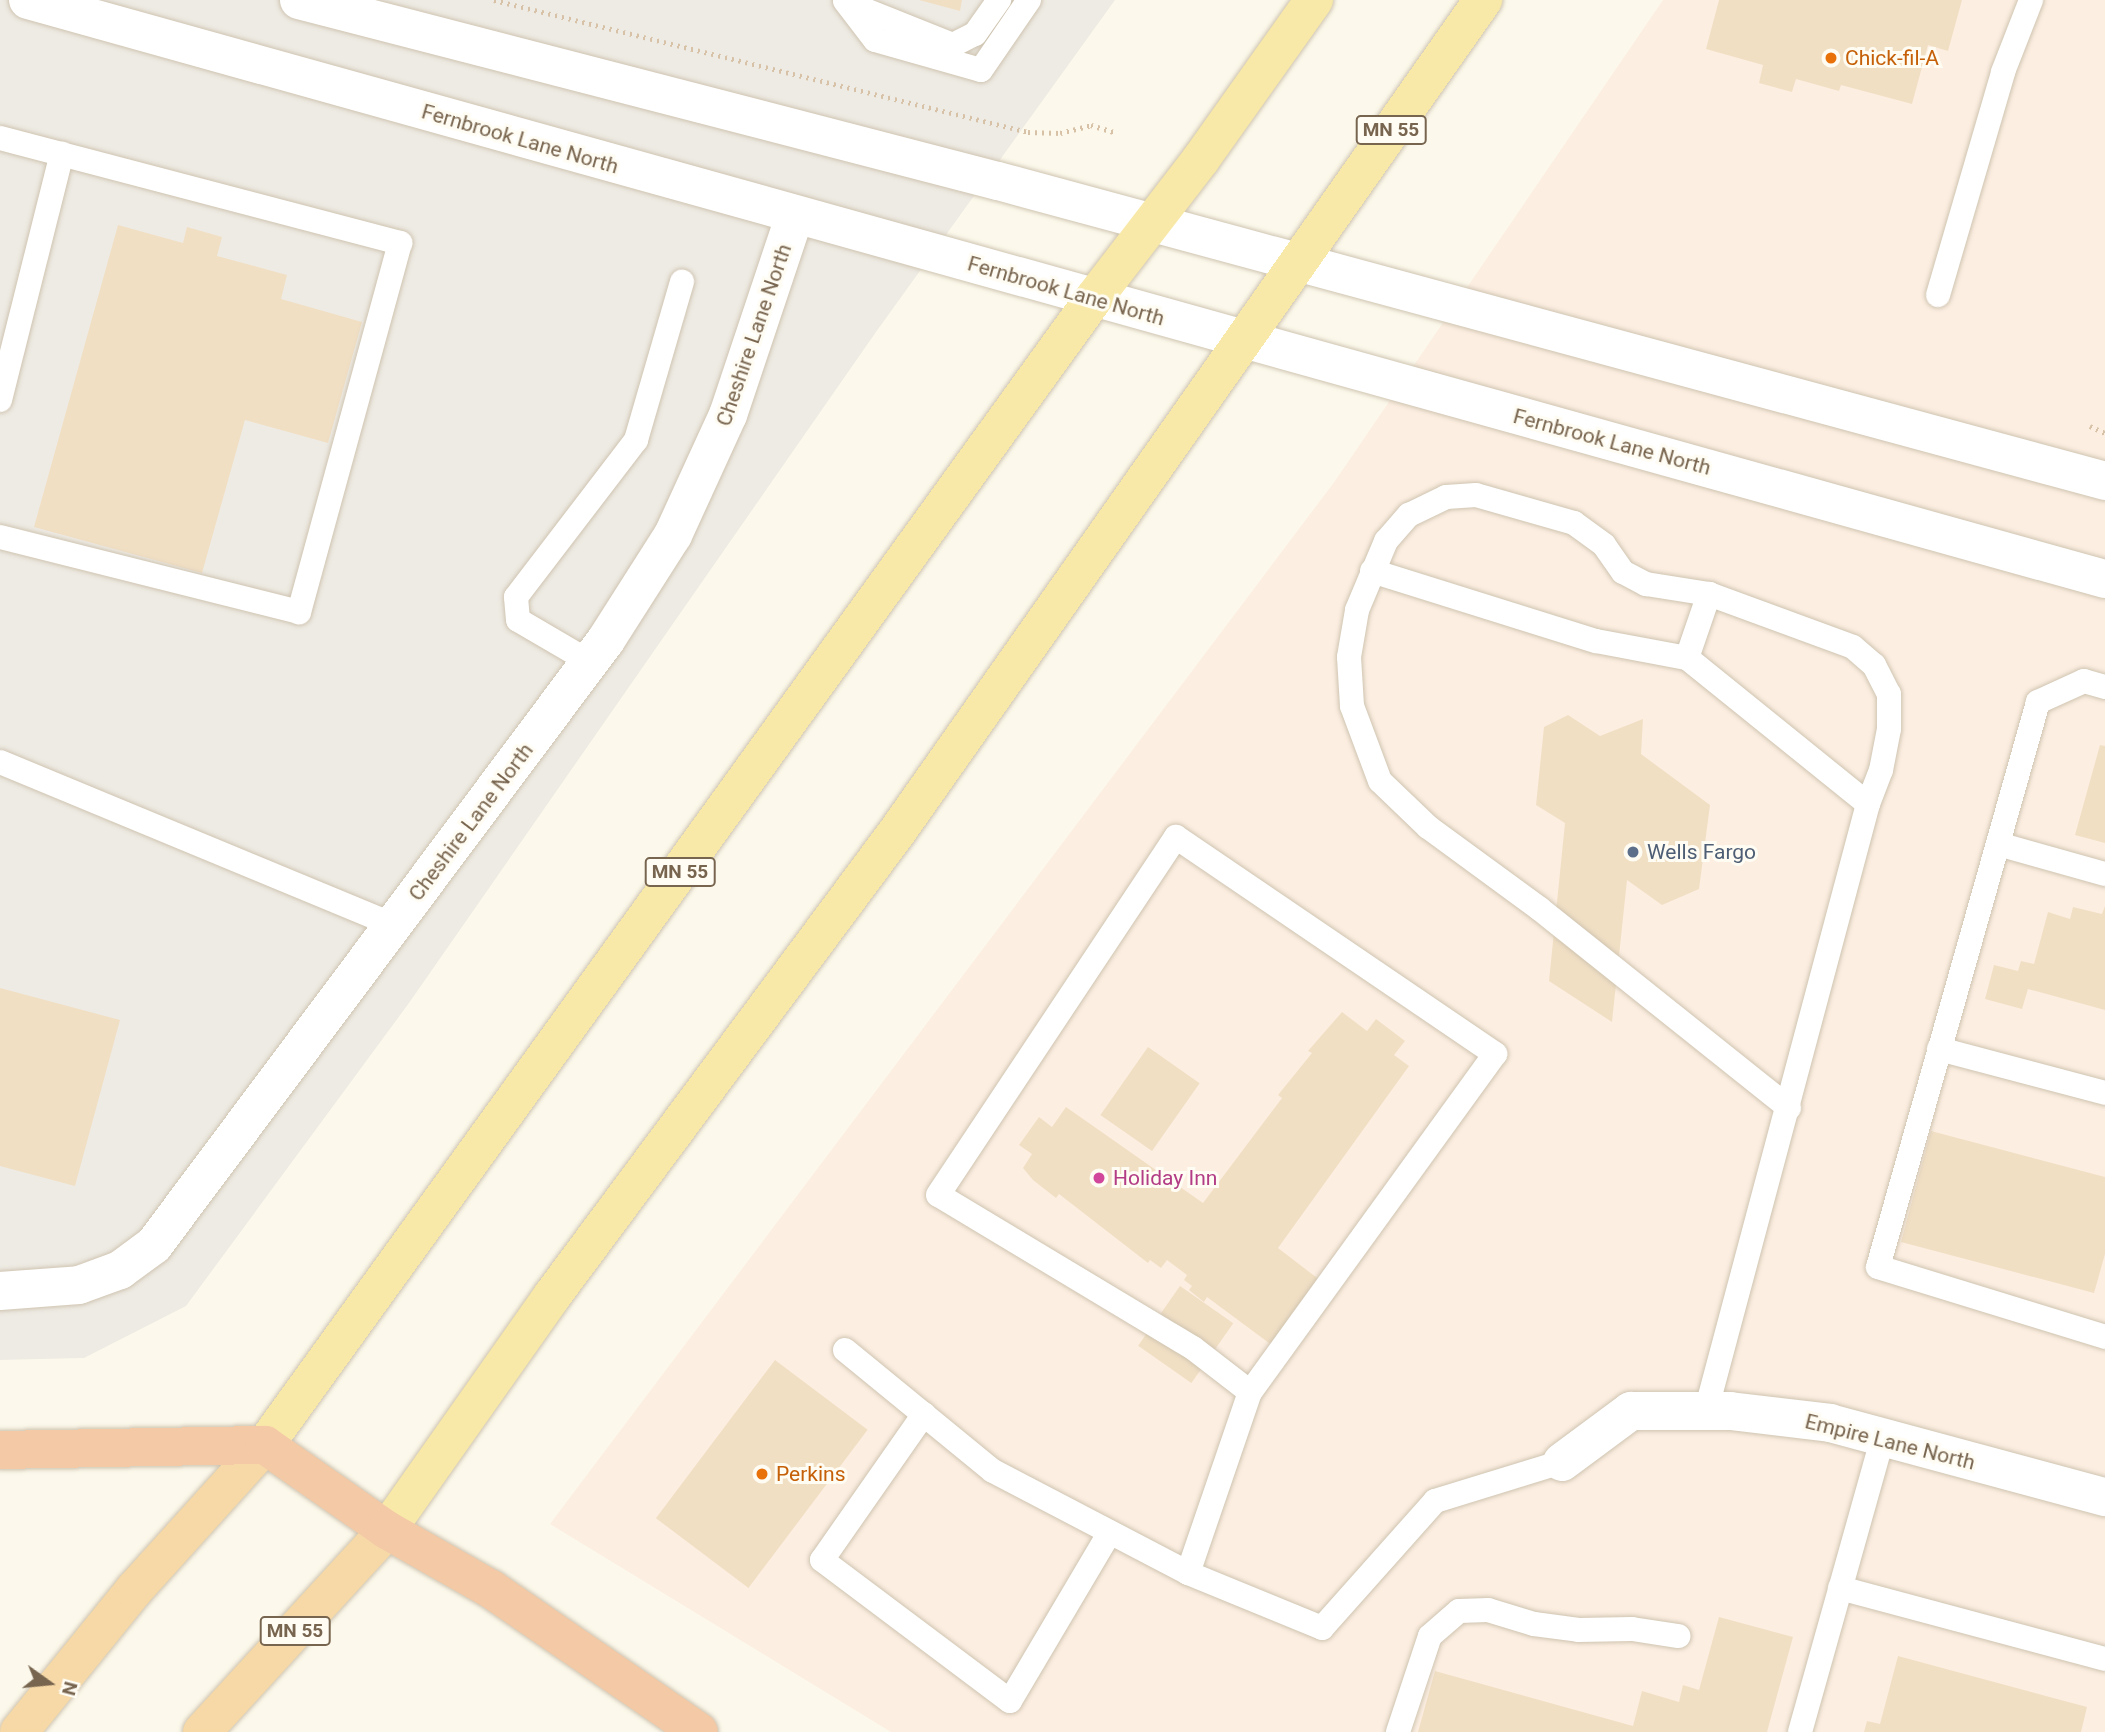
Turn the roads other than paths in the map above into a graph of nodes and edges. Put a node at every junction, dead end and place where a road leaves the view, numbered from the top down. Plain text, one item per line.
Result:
1 (28, 0) edge
2 (845, 0) edge
3 (999, 0) edge
4 (1029, 0) edge
5 (1314, 0) edge
6 (1483, 0) edge
7 (2031, 0) edge
8 (305, 1) edge
9 (0, 138) edge
10 (62, 154) junction
11 (795, 215) junction
12 (1152, 223) junction
13 (1300, 261) junction
14 (682, 282) dead end
15 (1938, 295) dead end
16 (1094, 298) junction
17 (1245, 341) junction
18 (0, 400) edge
19 (2105, 481) edge
20 (0, 537) edge
21 (1372, 570) junction
22 (2105, 579) edge
23 (1709, 594) junction
24 (1688, 658) junction
25 (590, 662) junction
26 (2105, 687) edge
27 (0, 762) edge
28 (1868, 804) junction
29 (1998, 844) junction
30 (2105, 874) edge
31 (394, 925) junction
32 (1939, 1049) junction
33 (2105, 1093) edge
34 (1789, 1108) junction
35 (0, 1291) edge
36 (2105, 1337) edge
37 (845, 1350) dead end
38 (1250, 1392) junction
39 (1706, 1411) junction
40 (923, 1414) junction
41 (1882, 1437) junction
42 (265, 1445) junction
43 (0, 1450) edge
44 (1562, 1462) joint
45 (2105, 1497) edge
46 (387, 1530) junction
47 (1110, 1532) junction
48 (1188, 1573) junction
49 (1840, 1588) junction
50 (1678, 1636) dead end
51 (2105, 1659) edge
52 (19, 1732) edge
53 (202, 1732) edge
54 (699, 1732) edge
55 (1398, 1732) edge
56 (1800, 1732) edge

1 - 11 street, Fernbrook Lane North
2 - 3 lane
2 - 4 lane
5 - 12 main road, MN 55
6 - 13 main road, MN 55
7 - 15 lane
8 - 12 street
9 - 10 lane
10 - 18 lane
10 - 20 lane
11 - 16 street, Fernbrook Lane North
11 - 25 street, Cheshire Lane North
12 - 13 street
12 - 16 main road, MN 55
13 - 17 main road, MN 55
13 - 19 street
14 - 25 lane
16 - 17 street, Fernbrook Lane North
16 - 42 main road, MN 55
17 - 22 street, Fernbrook Lane North
17 - 46 main road, MN 55
21 - 23 lane
21 - 24 lane
21 - 34 lane
23 - 24 lane
23 - 28 lane
24 - 28 lane
25 - 31 street, Cheshire Lane North
26 - 29 lane
27 - 31 lane
28 - 34 lane
29 - 30 lane
29 - 32 lane
31 - 35 street, Cheshire Lane North
32 - 33 lane
32 - 36 lane
34 - 39 lane
37 - 40 lane
38 - 38 lane
38 - 48 lane
39 - 41 street, Empire Lane North
39 - 44 street, Empire Lane North
40 - 47 lane
40 - 47 lane
41 - 45 street, Empire Lane North
41 - 49 lane
42 - 43 highway
42 - 46 highway
42 - 52 highway, MN 55
44 - 48 lane
46 - 53 highway, MN 55
46 - 54 highway
47 - 48 lane
49 - 51 lane
49 - 56 lane
50 - 55 lane

